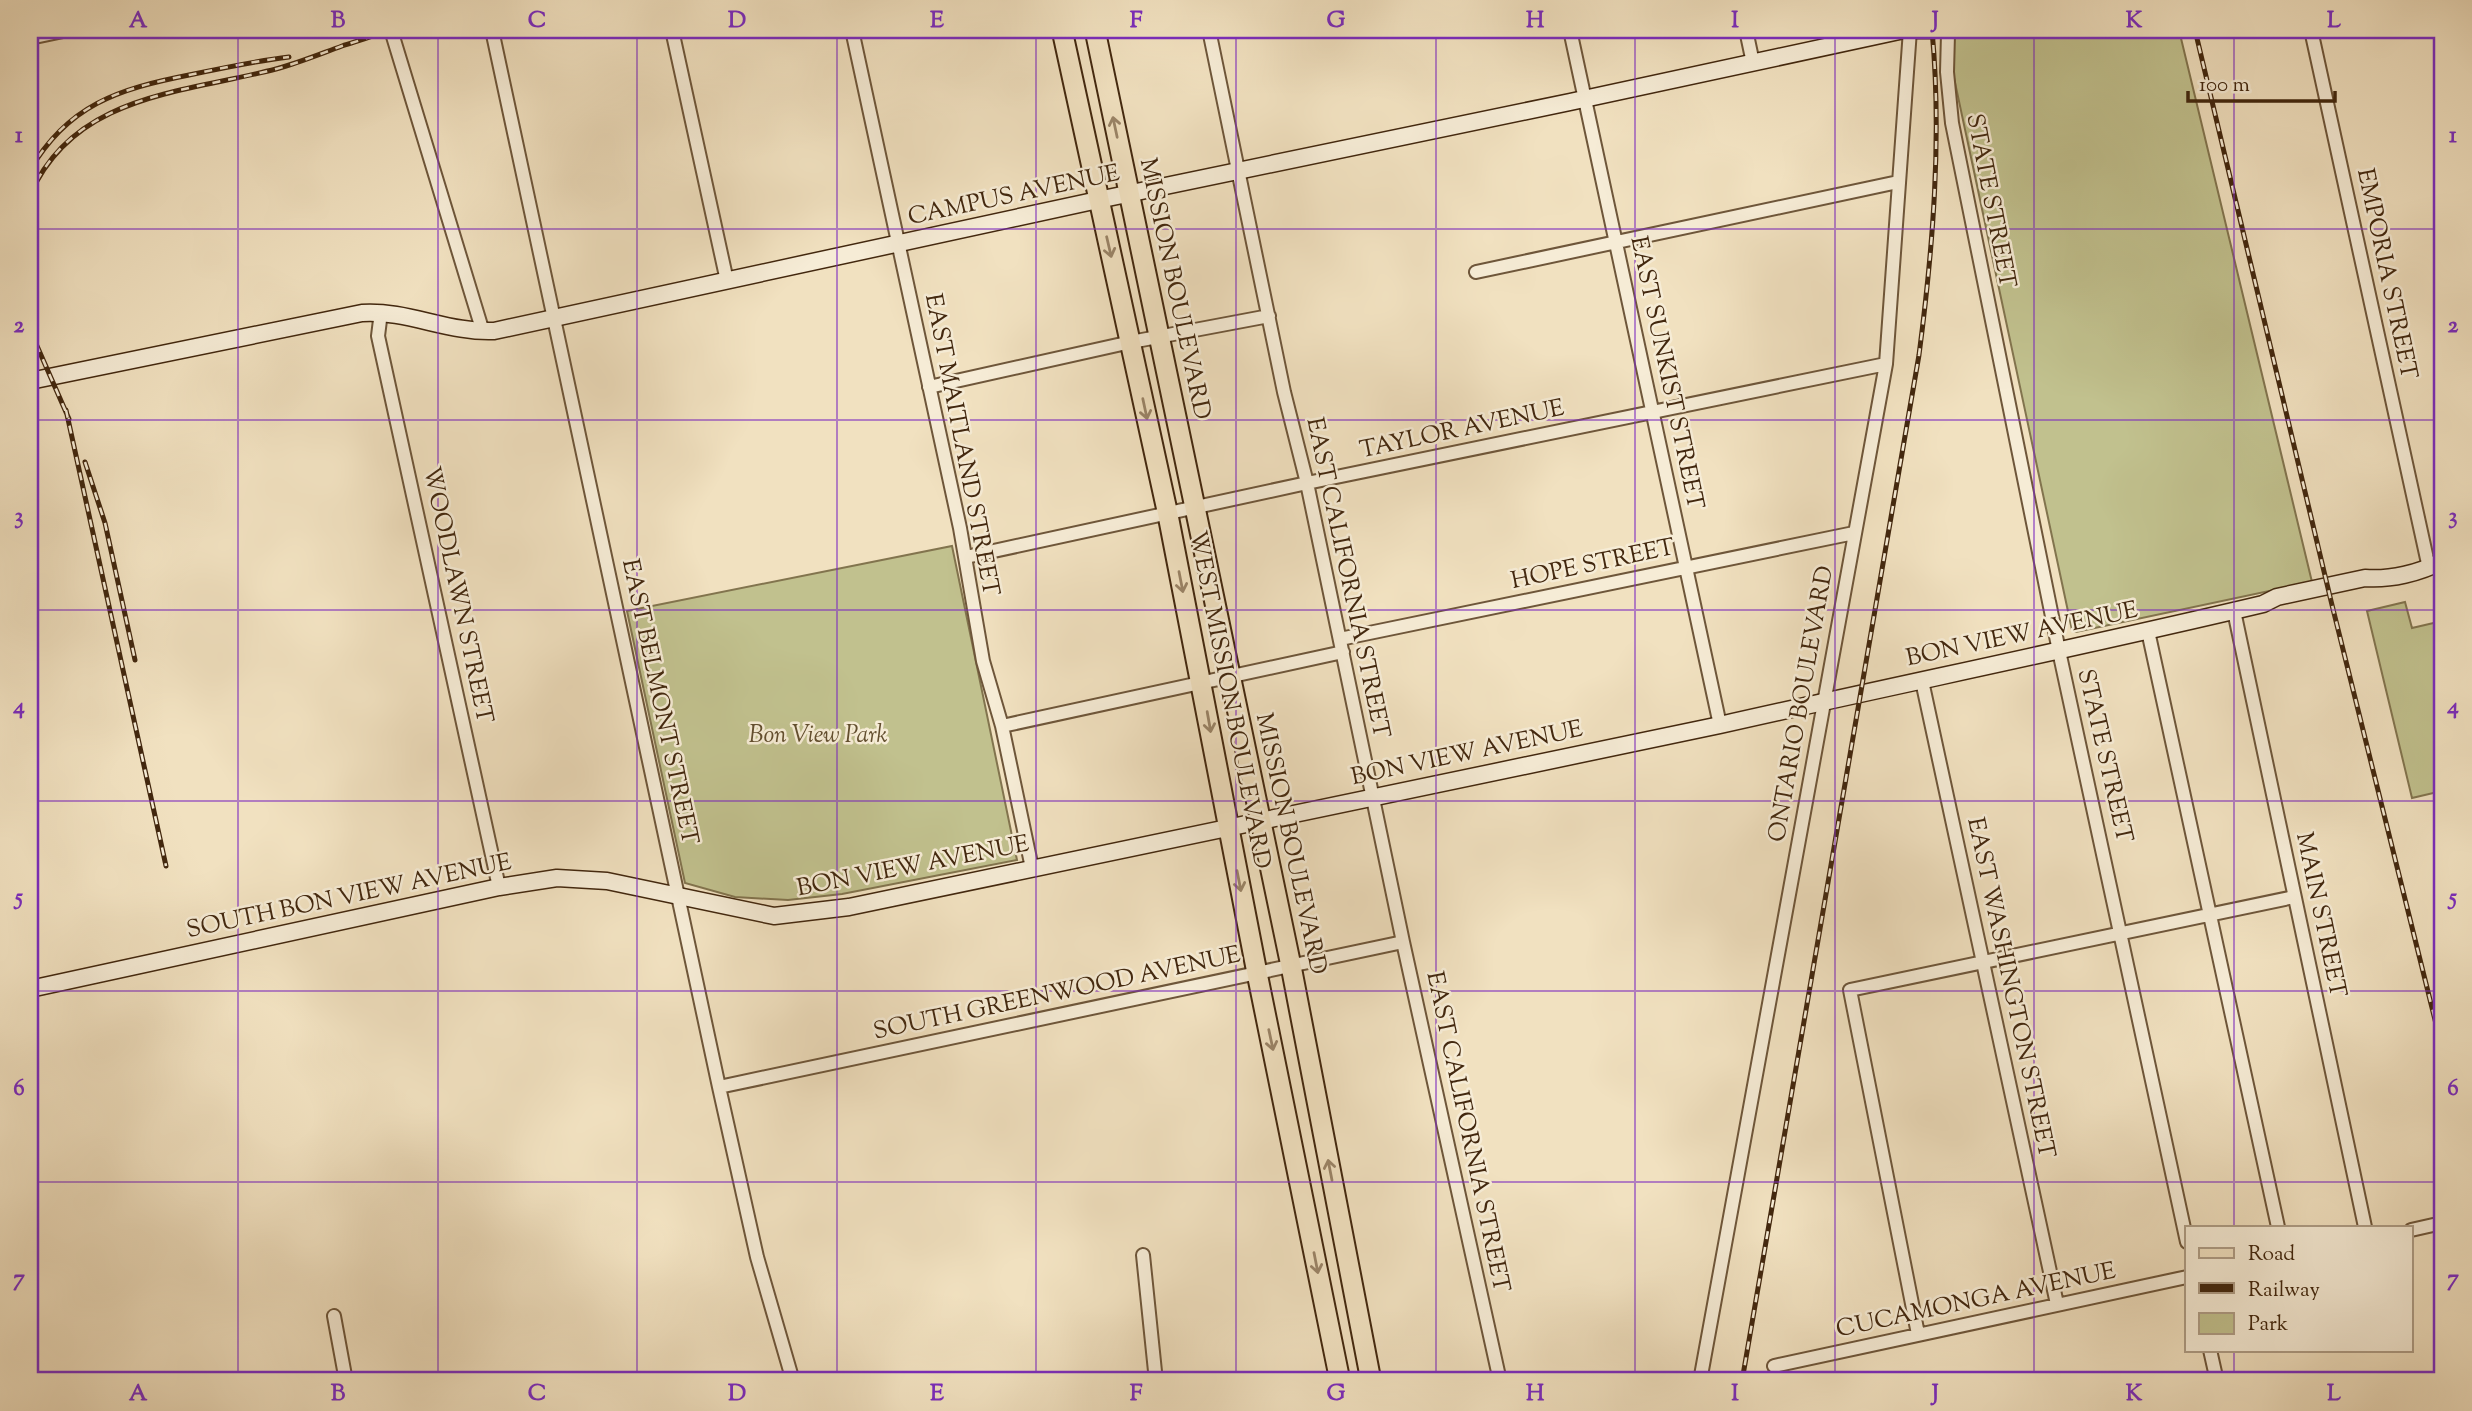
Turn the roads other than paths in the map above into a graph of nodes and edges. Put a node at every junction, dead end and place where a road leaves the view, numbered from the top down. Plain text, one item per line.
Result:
1 (68, 30) edge
2 (391, 30) edge
3 (492, 30) edge
4 (672, 30) edge
5 (852, 30) edge
6 (1062, 30) edge
7 (1095, 30) edge
8 (1209, 30) edge
9 (1570, 30) edge
10 (1746, 30) edge
11 (1904, 30) edge
12 (1910, 30) edge
13 (1916, 30) edge
14 (1933, 30) edge
15 (1950, 30) edge
16 (2311, 30) edge
17 (30, 38) edge
18 (1753, 63) junction
19 (1585, 99) junction
20 (1238, 171) junction
21 (1898, 182) junction
22 (1129, 194) junction
23 (1098, 200) junction
24 (1617, 241) junction
25 (899, 244) junction
26 (1476, 272) dead end
27 (726, 281) junction
28 (380, 312) junction
29 (1269, 316) junction
30 (554, 318) junction
31 (483, 331) junction
32 (1160, 337) junction
33 (1131, 342) junction
34 (1885, 364) junction
35 (30, 381) edge
36 (929, 387) junction
37 (1654, 411) junction
38 (1307, 483) junction
39 (1196, 508) junction
40 (1168, 515) junction
41 (1854, 533) junction
42 (966, 557) junction
43 (2436, 565) edge
44 (1685, 568) junction
45 (2234, 611) junction
46 (2148, 631) junction
47 (1342, 645) junction
48 (2059, 651) junction
49 (1229, 678) junction
50 (1922, 681) junction
51 (1202, 684) junction
52 (1824, 701) junction
53 (1720, 725) junction
54 (1002, 726) junction
55 (1372, 796) junction
56 (1260, 820) junction
57 (1228, 827) junction
58 (1032, 868) junction
59 (499, 887) junction
60 (679, 896) junction
61 (2294, 897) junction
62 (2208, 915) junction
63 (2122, 934) junction
64 (1403, 942) junction
65 (1983, 962) junction
66 (1291, 966) junction
67 (1257, 973) junction
68 (30, 989) edge
69 (719, 1087) junction
70 (2442, 1223) edge
71 (2278, 1226) edge
72 (2365, 1226) edge
73 (2412, 1230) edge
74 (2185, 1233) edge
75 (1143, 1255) dead end
76 (2185, 1277) edge
77 (2057, 1304) junction
78 (334, 1316) dead end
79 (1918, 1334) junction
80 (2210, 1352) edge
81 (1774, 1366) dead end
82 (346, 1381) edge
83 (793, 1381) edge
84 (1156, 1381) edge
85 (1340, 1381) edge
86 (1371, 1381) edge
87 (1500, 1381) edge
88 (1700, 1381) edge
89 (2217, 1381) edge

1 - 17 street
2 - 31 street
3 - 30 street, EAST BELMONT STREET
4 - 27 street
5 - 25 street, EAST MAITLAND STREET
6 - 23 main road, WEST MISSION BOULEVARD
22 -> 7 main road, MISSION BOULEVARD
8 - 20 street, EAST CALIFORNIA STREET
9 - 19 street, EAST SUNKIST STREET
10 - 18 street
11 - 18 street, CAMPUS AVENUE
12 - 21 street, ONTARIO BOULEVARD
13 - 14 street
15 - 48 street, STATE STREET
16 - 43 street, EMPORIA STREET
18 - 19 street, CAMPUS AVENUE
19 - 20 street, CAMPUS AVENUE
19 - 24 street, EAST SUNKIST STREET
20 - 22 street, CAMPUS AVENUE
20 - 29 street, EAST CALIFORNIA STREET
21 - 24 street
21 - 34 street, ONTARIO BOULEVARD
22 - 23 street, CAMPUS AVENUE
22 - 32 main road, MISSION BOULEVARD
23 - 25 street, CAMPUS AVENUE
23 -> 33 main road, WEST MISSION BOULEVARD
24 - 26 street
24 - 37 street, EAST SUNKIST STREET
25 - 27 street, CAMPUS AVENUE
25 - 36 street, EAST MAITLAND STREET
27 - 30 street, CAMPUS AVENUE
28 - 31 street, CAMPUS AVENUE
28 - 35 street, CAMPUS AVENUE
28 - 59 street, WOODLAWN STREET
29 - 32 street
29 - 38 street, EAST CALIFORNIA STREET
30 - 31 street, CAMPUS AVENUE
30 - 60 street, EAST BELMONT STREET
32 - 33 street
32 - 39 main road, MISSION BOULEVARD
33 - 36 street
33 -> 40 main road, WEST MISSION BOULEVARD
34 - 37 street, TAYLOR AVENUE
34 - 41 street, ONTARIO BOULEVARD
36 - 42 street, EAST MAITLAND STREET
37 - 38 street, TAYLOR AVENUE
37 - 44 street, EAST SUNKIST STREET
38 - 39 street, TAYLOR AVENUE
38 - 47 street, EAST CALIFORNIA STREET
39 - 40 street, TAYLOR AVENUE
39 - 49 main road, MISSION BOULEVARD
40 - 42 street, TAYLOR AVENUE
40 -> 51 main road, WEST MISSION BOULEVARD
41 - 44 street, HOPE STREET
41 - 52 street, ONTARIO BOULEVARD
42 - 54 street, EAST MAITLAND STREET
43 - 45 street, BON VIEW AVENUE
44 - 47 street, HOPE STREET
44 - 53 street, EAST SUNKIST STREET
45 - 46 street, BON VIEW AVENUE
45 - 61 street, MAIN STREET
46 - 48 street, BON VIEW AVENUE
46 - 62 street
47 - 49 street, HOPE STREET
47 - 55 street, EAST CALIFORNIA STREET
48 - 50 street, BON VIEW AVENUE
48 - 63 street, STATE STREET
49 - 51 street, HOPE STREET
49 - 56 main road, MISSION BOULEVARD
50 - 52 street, BON VIEW AVENUE
50 - 65 street, EAST WASHINGTON STREET
51 - 54 street, HOPE STREET
51 -> 57 main road, WEST MISSION BOULEVARD
52 - 53 street, BON VIEW AVENUE
52 - 88 street, ONTARIO BOULEVARD
53 - 55 street, BON VIEW AVENUE
54 - 58 street, EAST MAITLAND STREET
55 - 56 street, BON VIEW AVENUE
55 - 64 street, EAST CALIFORNIA STREET
56 - 57 street, BON VIEW AVENUE
56 - 66 main road, MISSION BOULEVARD
57 - 58 street, BON VIEW AVENUE
57 -> 67 main road, WEST MISSION BOULEVARD
58 - 60 street, BON VIEW AVENUE
59 - 60 street, SOUTH BON VIEW AVENUE
59 - 68 street, SOUTH BON VIEW AVENUE
60 - 69 street, EAST BELMONT STREET
61 - 62 street
61 - 72 street, MAIN STREET
62 - 63 street
62 - 71 street
63 - 65 street
63 - 74 street, STATE STREET
64 - 66 street, SOUTH GREENWOOD AVENUE
64 - 87 street, EAST CALIFORNIA STREET
65 - 77 street, EAST WASHINGTON STREET
65 - 79 street
66 - 67 street, SOUTH GREENWOOD AVENUE
86 -> 66 main road, MISSION BOULEVARD
67 - 69 street, SOUTH GREENWOOD AVENUE
67 -> 85 main road, WEST MISSION BOULEVARD
69 - 83 street, EAST BELMONT STREET
70 - 73 street
75 - 84 street
76 - 77 street, CUCAMONGA AVENUE
77 - 79 street, CUCAMONGA AVENUE
78 - 82 street
79 - 81 street, CUCAMONGA AVENUE
80 - 89 street

